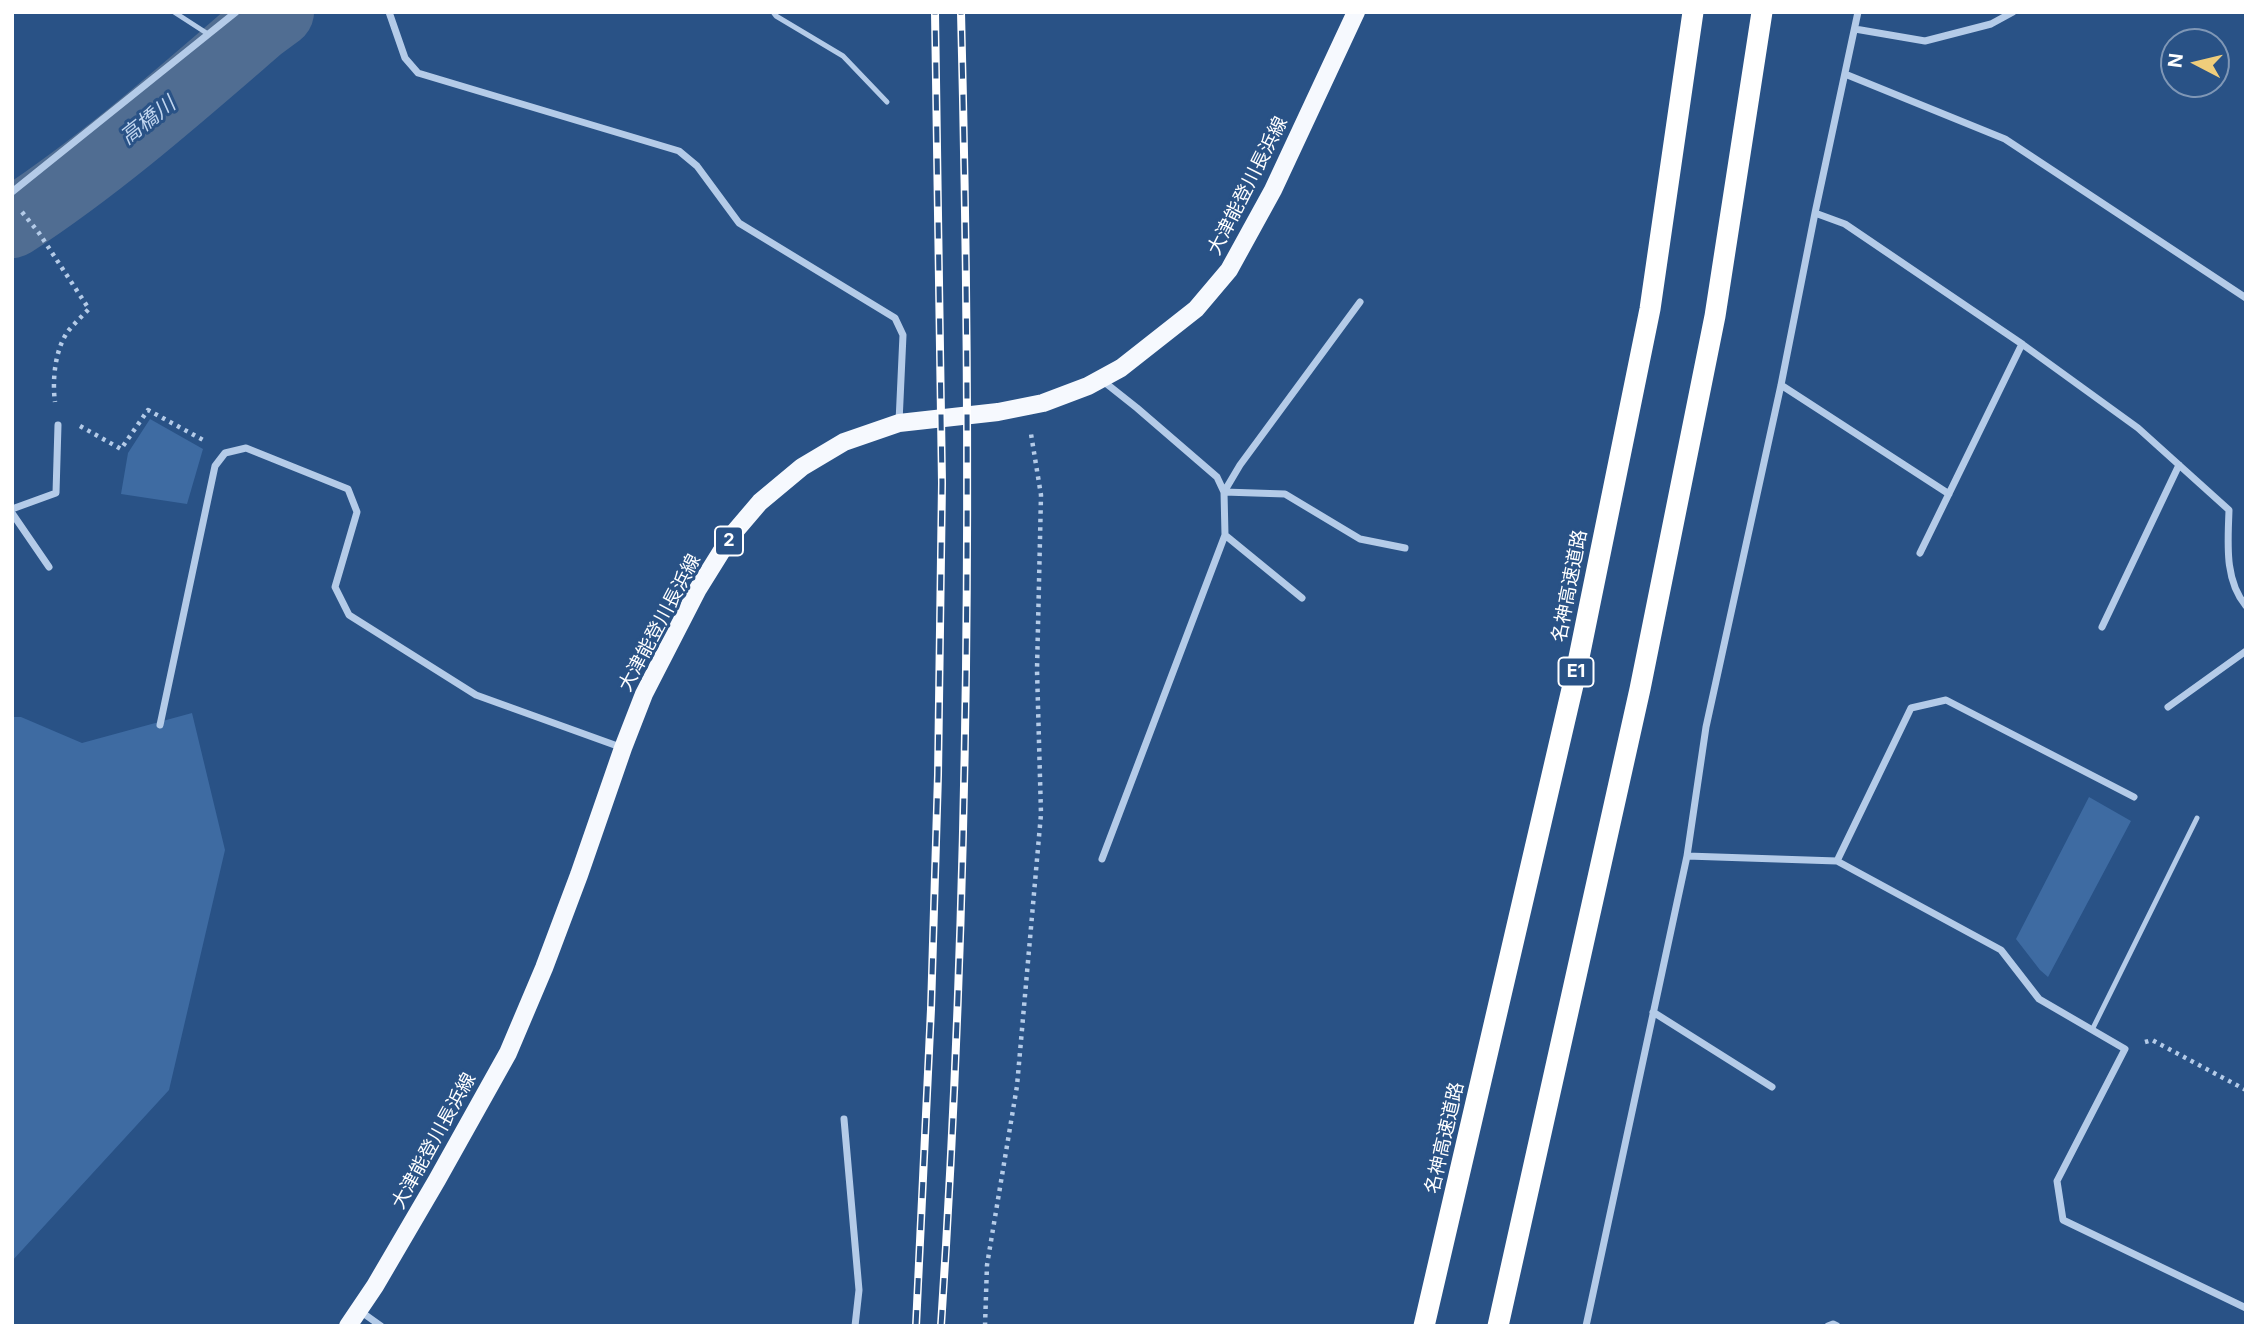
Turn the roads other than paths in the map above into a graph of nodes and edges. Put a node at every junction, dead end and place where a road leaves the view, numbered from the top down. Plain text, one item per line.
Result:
1 (174, 12) edge
2 (236, 12) edge
3 (389, 12) edge
4 (773, 12) edge
5 (1356, 12) edge
6 (1693, 12) edge
7 (1762, 12) edge
8 (1858, 12) edge
9 (2013, 12) edge
10 (1855, 29) junction
11 (208, 34) junction
12 (1845, 74) junction
13 (887, 102) dead end
14 (12, 192) edge
15 (1815, 214) junction
16 (2246, 298) edge
17 (1360, 302) dead end
18 (2022, 344) junction
19 (1100, 379) junction
20 (1781, 385) junction
21 (899, 423) junction
22 (58, 425) road end
23 (2179, 465) junction
24 (1224, 492) junction
25 (1949, 494) junction
26 (12, 511) edge
27 (1225, 535) junction
28 (1405, 548) dead end
29 (1920, 553) dead end
30 (49, 567) dead end
31 (1302, 598) dead end
32 (2246, 606) edge
33 (2102, 627) dead end
34 (2246, 652) edge
35 (2168, 707) dead end
36 (160, 725) dead end
37 (623, 748) junction
38 (2134, 797) dead end
39 (2197, 818) dead end
40 (1687, 856) junction
41 (1102, 859) dead end
42 (1837, 861) junction
43 (1653, 1012) junction
44 (2092, 1030) junction
45 (1772, 1087) dead end
46 (844, 1119) dead end
47 (2246, 1308) edge
48 (359, 1311) junction
49 (348, 1326) edge
50 (382, 1326) edge
51 (855, 1326) edge
52 (1424, 1326) edge
53 (1498, 1326) edge
54 (1586, 1326) edge
55 (1829, 1326) edge
56 (1838, 1326) edge

1 - 11 lane
2 - 11 street
3 - 21 street
4 - 13 lane
5 - 19 main road, 大津能登川長浜線 / 2
6 - 52 highway, 名神高速道路 / E1
7 - 53 highway
8 - 10 street
9 - 10 street
10 - 12 street
11 - 14 street
12 - 15 street
12 - 16 street
15 - 18 street
15 - 20 street
17 - 24 street
18 - 23 street
18 - 25 street
19 - 21 main road, 大津能登川長浜線 / 2
19 - 24 street
20 - 25 street
20 - 40 street
21 - 37 main road, 大津能登川長浜線 / 2
22 - 26 street
23 - 32 street
23 - 33 street
24 - 27 street
24 - 28 street
25 - 29 street
26 - 30 street
27 - 31 street
27 - 41 street
34 - 35 street
36 - 37 street
37 - 48 main road, 大津能登川長浜線 / 2
38 - 42 street
39 - 44 lane
40 - 42 street
40 - 43 street
42 - 44 street
43 - 45 street
43 - 54 street
44 - 47 street
46 - 51 street
48 - 49 main road, 大津能登川長浜線 / 2
48 - 50 street
55 - 56 street

